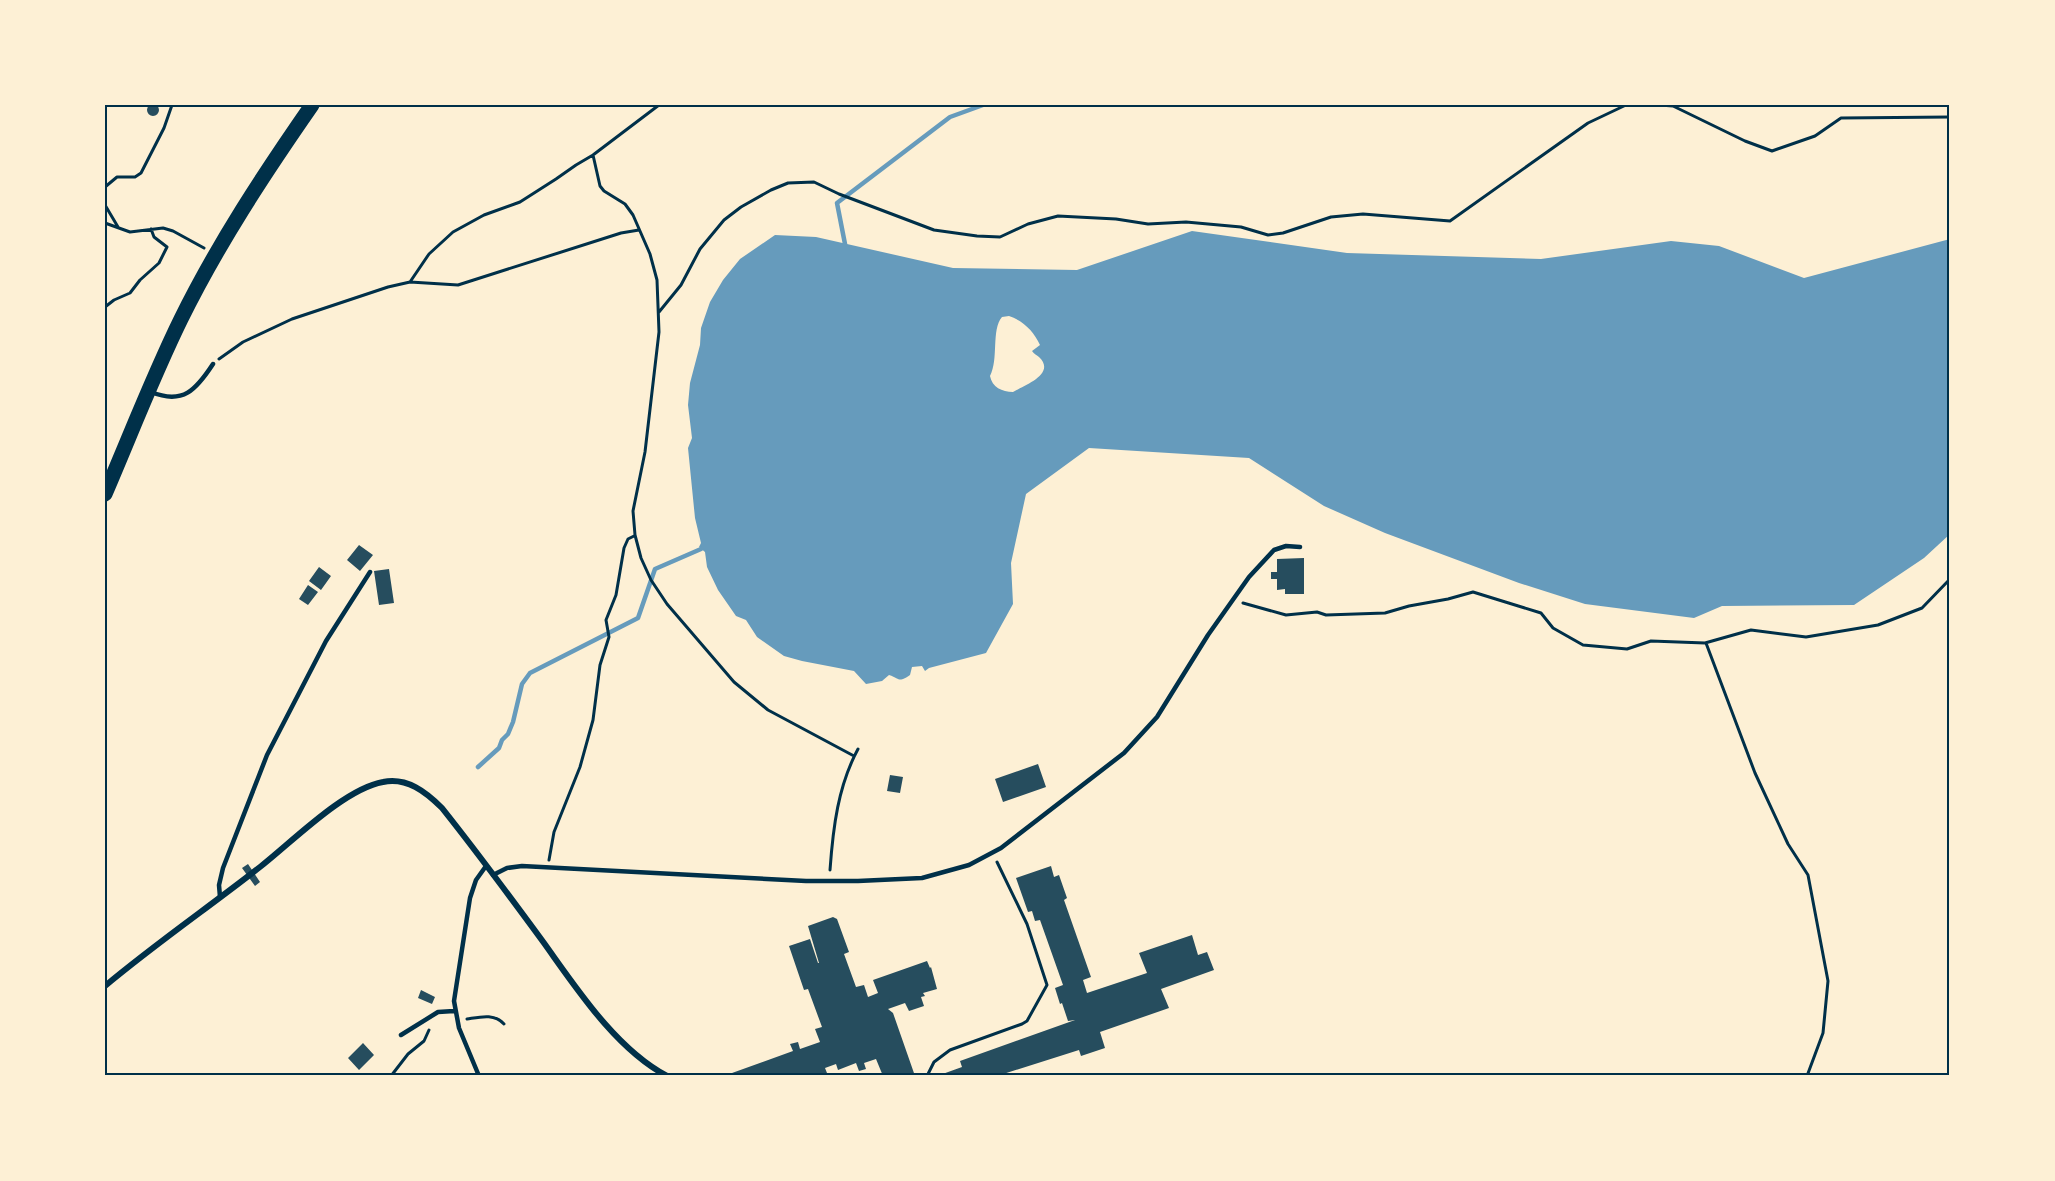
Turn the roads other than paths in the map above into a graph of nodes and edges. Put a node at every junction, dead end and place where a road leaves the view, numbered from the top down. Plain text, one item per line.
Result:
1 (312, 105) edge
2 (213, 364) road end
3 (148, 391) junction
4 (105, 494) edge
5 (1300, 547) dead end
6 (369, 572) dead end
7 (486, 866) junction
8 (493, 876) junction
9 (220, 897) junction
10 (105, 986) edge
11 (454, 1011) junction
12 (401, 1035) dead end
13 (479, 1076) edge
14 (667, 1076) edge

1 - 3 main road
2 - 3 lane
3 - 4 main road
5 - 8 lane
6 - 9 lane
7 - 8 street
7 - 9 street
7 - 11 lane
8 - 14 street
9 - 10 street
11 - 12 lane
11 - 13 lane

